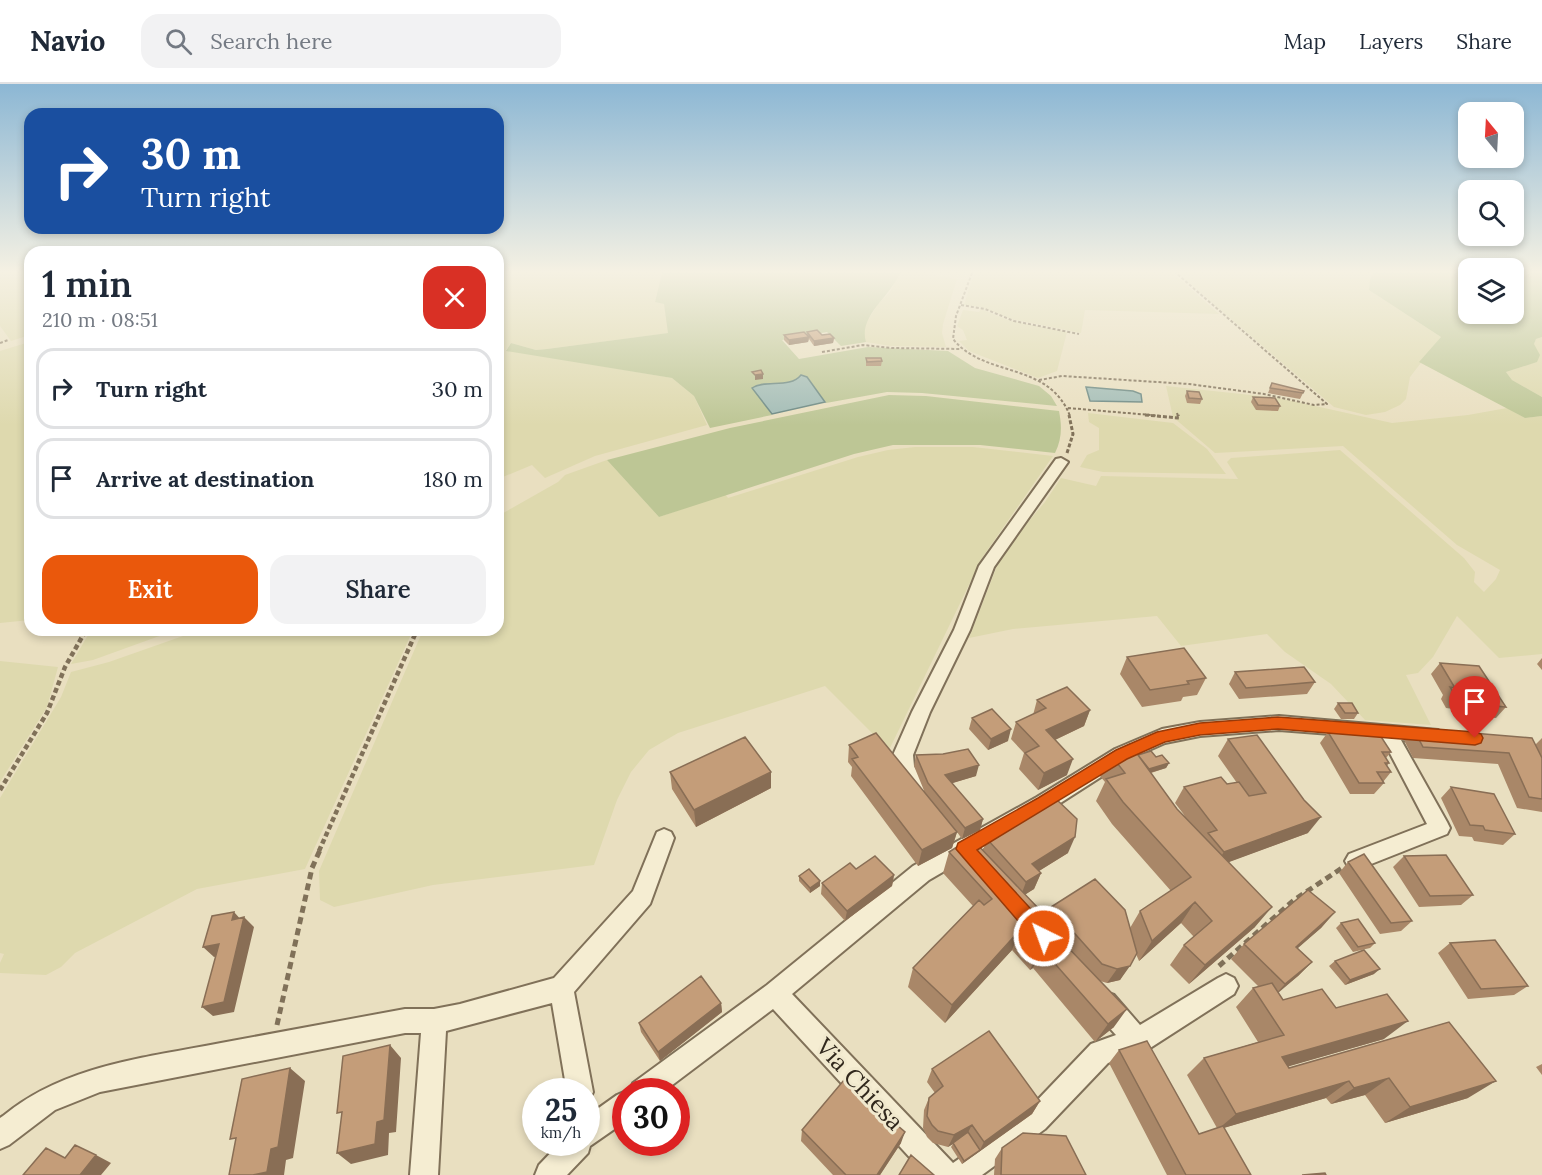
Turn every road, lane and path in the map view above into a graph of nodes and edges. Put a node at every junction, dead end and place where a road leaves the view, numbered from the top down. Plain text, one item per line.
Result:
1 (954, 324) edge
2 (1029, 324) edge
3 (1234, 324) edge
4 (1079, 334) dead end
5 (8, 340) dead end
6 (0, 343) edge
7 (961, 349) junction
8 (822, 352) dead end
9 (1039, 380) junction
10 (1068, 408) junction
11 (1178, 413) dead end
12 (1061, 462) joint
13 (83, 636) edge
14 (414, 636) edge
15 (1387, 731) junction
16 (1446, 736) edge
17 (0, 790) edge
18 (925, 801) edge
19 (664, 838) dead end
20 (958, 841) junction
21 (1356, 861) joint
22 (980, 866) edge
23 (1226, 986) joint
24 (561, 988) junction
25 (1091, 989) edge
26 (775, 993) junction
27 (434, 1021) junction
28 (1138, 1041) junction
29 (272, 1046) junction
30 (577, 1078) edge
31 (661, 1078) edge
32 (0, 1136) edge
33 (565, 1156) edge
34 (424, 1175) edge
35 (549, 1175) edge
36 (945, 1175) edge
37 (959, 1175) edge

1 - 7 path
2 - 4 path
3 - 9 path
5 - 6 path
7 - 8 path
7 - 9 path
9 - 10 path
10 - 11 path
10 - 12 path
12 - 18 street
13 - 17 path
14 - 29 path
15 - 16 street
15 - 20 street
15 - 21 street
19 - 24 street
20 - 22 street
20 - 26 street
21 - 23 path
23 - 28 street
24 - 27 street
24 - 30 street
25 - 28 street
26 - 31 street
26 - 36 street, Via Chiesa
27 - 29 street
27 - 34 street
28 - 37 street
29 - 32 street
33 - 35 street

